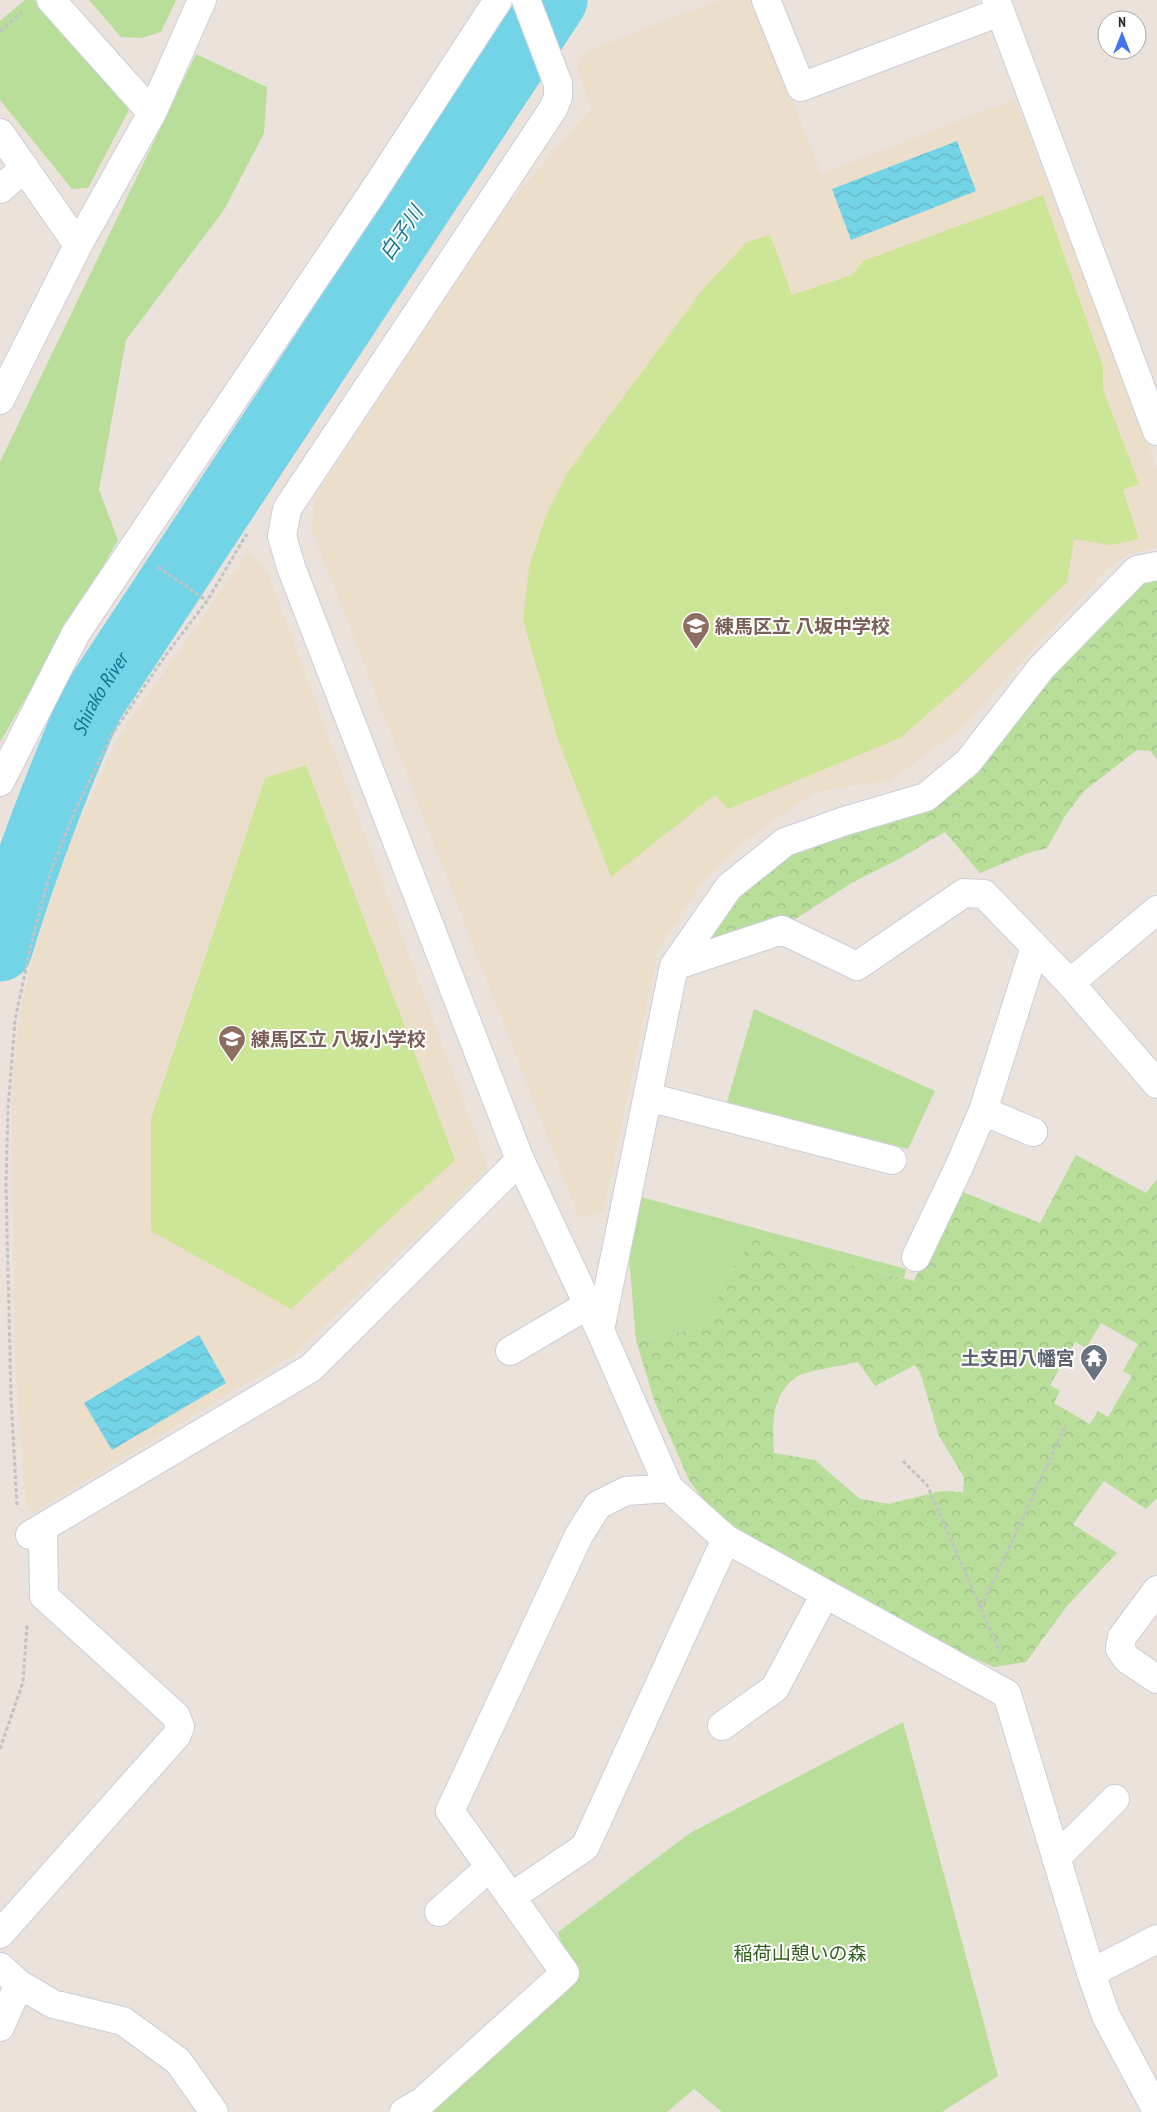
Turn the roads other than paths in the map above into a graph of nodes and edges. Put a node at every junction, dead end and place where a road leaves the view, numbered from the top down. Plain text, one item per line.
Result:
1 (202, 0) edge
2 (498, 0) edge
3 (526, 0) edge
4 (766, 0) edge
5 (40, 3) edge
6 (998, 6) edge
7 (152, 113) junction
8 (0, 133) edge
9 (25, 168) junction
10 (0, 189) edge
11 (78, 245) junction
12 (0, 400) edge
13 (1157, 431) edge
14 (1157, 566) edge
15 (0, 782) edge
16 (1157, 910) edge
17 (1035, 947) junction
18 (674, 966) junction
19 (1070, 983) junction
20 (1157, 1084) edge
21 (648, 1097) junction
22 (983, 1111) junction
23 (1033, 1132) dead end
24 (520, 1160) junction
25 (892, 1160) dead end
26 (916, 1257) dead end
27 (588, 1305) junction
28 (600, 1330) junction
29 (510, 1351) dead end
30 (669, 1488) junction
31 (726, 1540) junction
32 (1157, 1590) edge
33 (825, 1594) junction
34 (1157, 1679) edge
35 (722, 1726) dead end
36 (1115, 1798) dead end
37 (1056, 1858) junction
38 (490, 1867) junction
39 (512, 1897) junction
40 (439, 1912) dead end
41 (0, 1934) edge
42 (1157, 1939) edge
43 (1091, 1973) junction
44 (9, 1976) edge
45 (0, 2027) edge
46 (1157, 2111) edge
47 (214, 2112) edge
48 (404, 2112) edge

1 - 7 street
2 - 15 street
3 - 24 street
4 - 6 street
5 - 7 street
6 - 13 street
7 - 11 street
8 - 9 street
9 - 10 street
9 - 11 street
11 - 12 street
14 - 18 street
16 - 19 street
17 - 18 street
17 - 19 street
17 - 22 street
18 - 21 street
19 - 20 street
21 - 25 street
21 - 28 street
22 - 23 street
22 - 26 street
24 - 27 street
24 - 41 street
27 - 28 street
27 - 29 street
28 - 30 street
30 - 31 street
30 - 38 street
31 - 33 street
31 - 39 street
32 - 34 street
33 - 35 street
33 - 37 street
36 - 37 street
37 - 43 street
38 - 39 street
38 - 40 street
39 - 48 street
42 - 43 street
43 - 46 street
44 - 45 street
44 - 47 street

